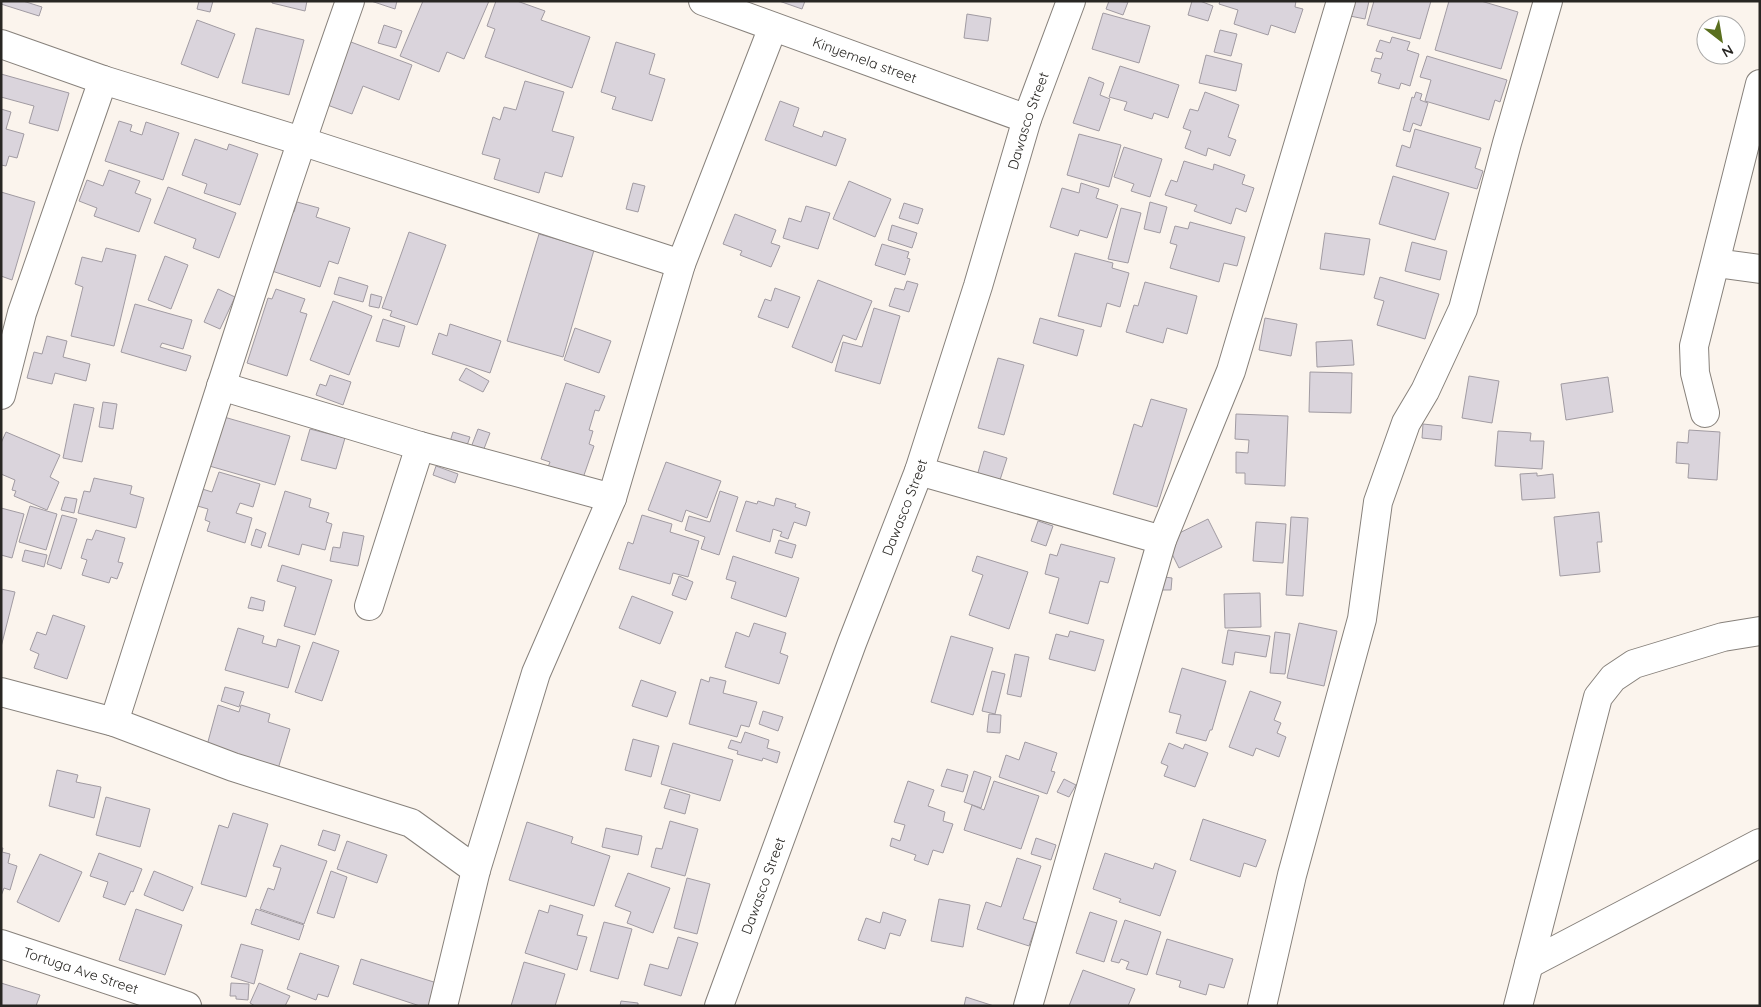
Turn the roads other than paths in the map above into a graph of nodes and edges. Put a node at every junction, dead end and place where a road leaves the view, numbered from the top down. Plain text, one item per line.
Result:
1 (350, 1) edge
2 (703, 1) edge
3 (1071, 1) edge
4 (1341, 1) edge
5 (1548, 1) edge
6 (773, 27) junction
7 (1, 44) edge
8 (103, 80) junction
9 (1760, 84) edge
10 (1027, 119) junction
11 (301, 141) junction
12 (1716, 263) junction
13 (681, 264) junction
14 (1760, 269) edge
15 (221, 386) junction
16 (1, 395) edge
17 (1705, 413) dead end
18 (420, 446) junction
19 (919, 471) junction
20 (612, 498) junction
21 (1162, 540) junction
22 (370, 606) dead end
23 (1760, 631) edge
24 (1, 692) edge
25 (114, 722) junction
26 (1760, 843) edge
27 (476, 870) junction
28 (1, 944) edge
29 (1529, 964) junction
30 (187, 1006) edge
31 (443, 1006) edge
32 (719, 1006) edge
33 (1028, 1006) edge
34 (1262, 1006) edge
35 (1518, 1006) edge

1 - 11 street
2 - 6 street, Kinyemela street
3 - 10 street, Dawasco Street
4 - 21 street
5 - 34 street
6 - 10 street, Kinyemela street
6 - 13 street
7 - 8 street
8 - 11 street
8 - 16 street
9 - 12 street
10 - 19 street, Dawasco Street
11 - 13 street
11 - 15 street
12 - 14 street
12 - 17 street
13 - 20 street
15 - 18 street
15 - 25 street
18 - 20 street
18 - 22 street
19 - 21 street
19 - 32 street, Dawasco Street
20 - 27 street
21 - 33 street
23 - 29 street
24 - 25 street
25 - 27 street
26 - 29 street
27 - 31 street
28 - 30 street, Tortuga Ave Street
29 - 35 street

